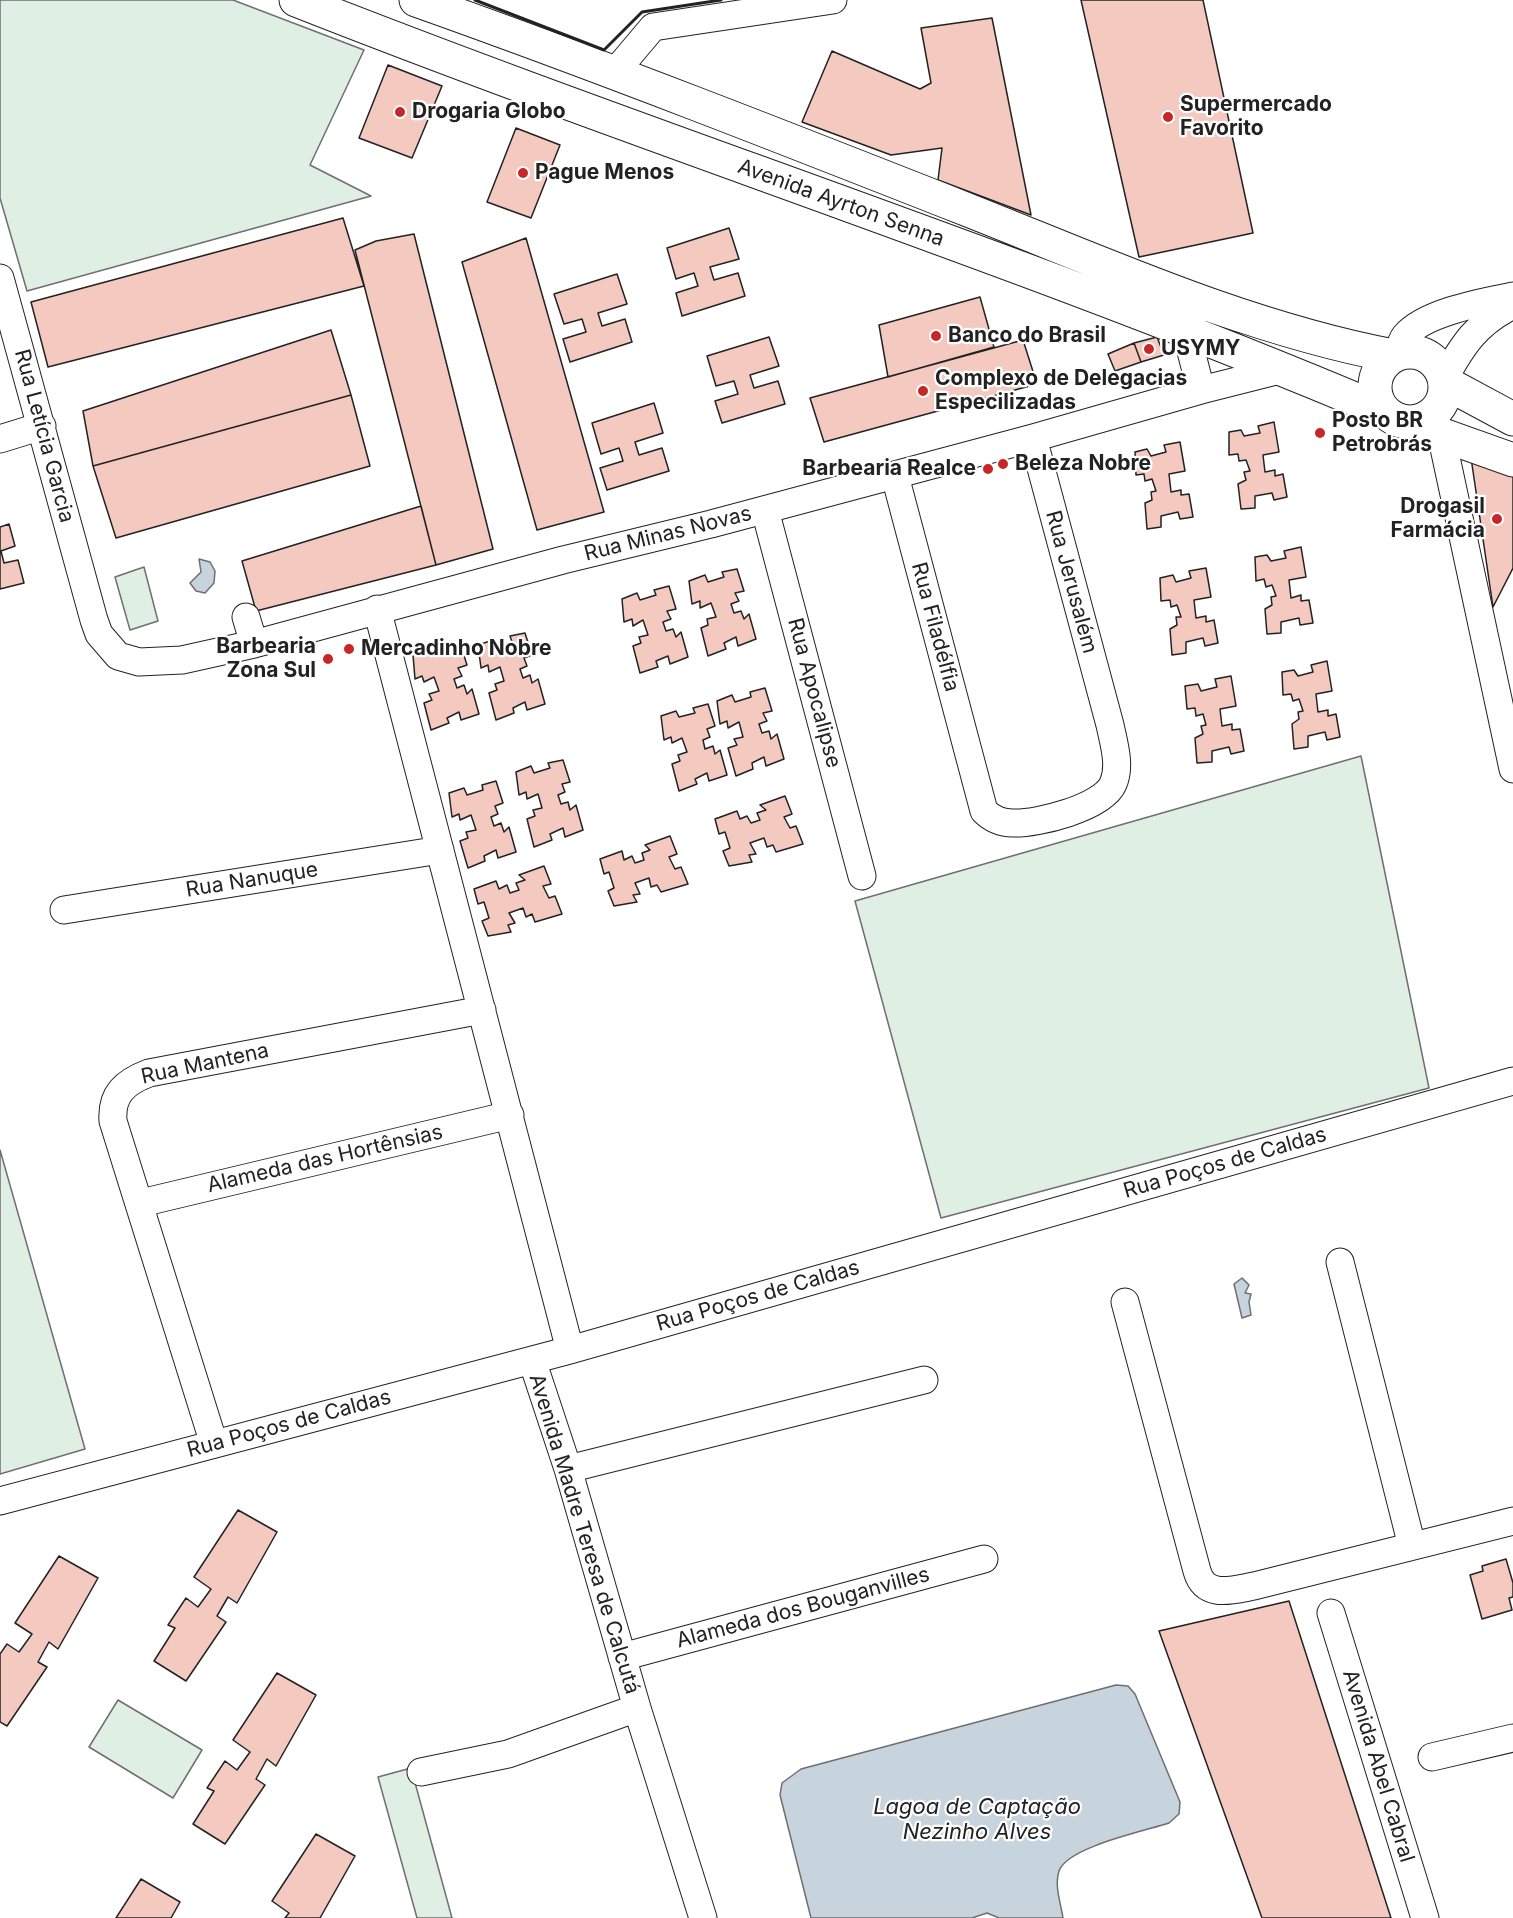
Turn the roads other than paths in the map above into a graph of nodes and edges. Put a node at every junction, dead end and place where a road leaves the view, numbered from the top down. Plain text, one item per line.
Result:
1 (296, 0) edge
2 (416, 0) edge
3 (833, 0) edge
4 (615, 72) junction
5 (0, 278) edge
6 (1513, 296) edge
7 (1199, 299) junction
8 (1513, 305) edge
9 (1186, 332) junction
10 (1402, 346) junction
11 (1284, 369) junction
12 (1445, 381) junction
13 (1201, 390) junction
14 (1396, 417) junction
15 (1513, 419) edge
16 (42, 426) junction
17 (1442, 434) junction
18 (1033, 438) junction
19 (0, 439) edge
20 (1513, 460) edge
21 (895, 476) junction
22 (765, 510) junction
23 (86, 595) joint
24 (377, 609) junction
25 (246, 617) dead end
26 (254, 644) junction
27 (1510, 732) edge
28 (1513, 769) edge
29 (975, 778) joint
30 (440, 850) junction
31 (862, 876) dead end
32 (64, 910) dead end
33 (482, 1010) junction
34 (1513, 1081) edge
35 (510, 1115) junction
36 (141, 1203) junction
37 (1340, 1262) dead end
38 (1125, 1302) dead end
39 (570, 1350) junction
40 (537, 1359) junction
41 (924, 1380) dead end
42 (214, 1444) junction
43 (574, 1468) junction
44 (0, 1501) edge
45 (1513, 1521) edge
46 (1412, 1546) junction
47 (984, 1559) dead end
48 (1331, 1613) dead end
49 (627, 1655) junction
50 (637, 1708) junction
51 (1513, 1738) edge
52 (1432, 1757) dead end
53 (421, 1772) dead end
54 (703, 1918) edge
55 (1425, 1918) edge

1 - 9 main road, Avenida Ayrton Senna
2 - 4 main road, Avenida Ayrton Senna
3 - 4 street
4 - 7 main road, Avenida Ayrton Senna
5 - 16 street, Rua Letícia Garcia
6 - 10 street
7 - 9 street
7 - 10 main road, Avenida Ayrton Senna
8 - 12 street
9 - 11 main road, Avenida Ayrton Senna
9 - 13 street
10 - 12 main road
10 - 14 main road
11 - 13 street, Rua Minas Novas
11 - 14 main road, Avenida Ayrton Senna
12 - 14 main road
12 - 15 main road
13 - 18 street, Rua Minas Novas
14 - 17 main road, Avenida Ayrton Senna
16 - 19 street
16 - 23 street, Rua Letícia Garcia
17 - 20 main road, Avenida Ayrton Senna
17 - 27 street
18 - 21 street, Rua Minas Novas
18 - 29 street, Rua Jerusalém
21 - 22 street, Rua Minas Novas
21 - 29 street, Rua Filadélfia
22 - 24 street, Rua Minas Novas
22 - 31 street, Rua Apocalipse
23 - 26 street, Rua Minas Novas
24 - 26 street, Rua Minas Novas
24 - 30 street
25 - 26 street
27 - 28 street
30 - 32 street, Rua Nanuque
30 - 33 street
33 - 35 street
33 - 36 street, Rua Mantena
34 - 39 street, Rua Poços de Caldas
35 - 36 street, Alameda das Hortênsias
35 - 39 street
36 - 42 street, Rua Mantena
37 - 46 street
38 - 46 street
39 - 40 street, Rua Poços de Caldas
40 - 42 street, Rua Poços de Caldas
40 - 43 street, Avenida Madre Teresa de Calcutá
41 - 43 street
42 - 44 street, Rua Poços de Caldas
43 - 49 street, Avenida Madre Teresa de Calcutá
45 - 46 street
47 - 49 street, Alameda dos Bouganvilles
48 - 55 street, Avenida Abel Cabral
49 - 50 street, Avenida Madre Teresa de Calcutá
50 - 53 street
50 - 54 street, Avenida Madre Teresa de Calcutá
51 - 52 street

